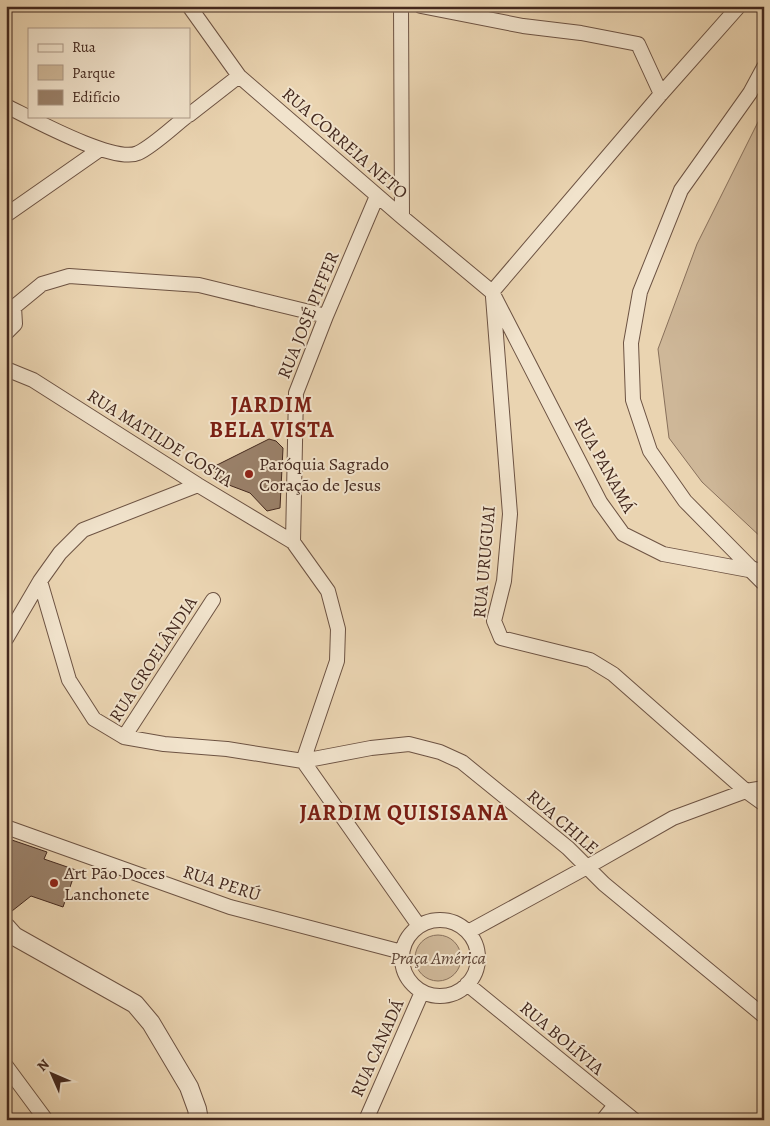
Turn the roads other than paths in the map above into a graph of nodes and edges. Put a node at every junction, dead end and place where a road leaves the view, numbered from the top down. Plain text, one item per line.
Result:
1 (189, 6) edge
2 (401, 6) edge
3 (421, 6) edge
4 (739, 6) edge
5 (764, 68) edge
6 (239, 76) junction
7 (661, 94) junction
8 (6, 106) edge
9 (190, 113) edge
10 (28, 116) edge
11 (31, 118) edge
12 (184, 118) edge
13 (99, 150) junction
14 (377, 196) junction
15 (6, 215) edge
16 (402, 217) junction
17 (492, 292) junction
18 (326, 316) junction
19 (6, 334) edge
20 (6, 369) edge
21 (198, 486) junction
22 (293, 542) junction
23 (759, 576) edge
24 (40, 581) junction
25 (213, 600) dead end
26 (6, 639) edge
27 (124, 737) junction
28 (303, 761) junction
29 (764, 788) edge
30 (746, 791) junction
31 (764, 804) edge
32 (6, 827) edge
33 (587, 867) junction
34 (419, 926) junction
35 (468, 932) junction
36 (9, 935) edge
37 (402, 952) junction
38 (467, 984) junction
39 (422, 992) junction
40 (764, 1016) edge
41 (6, 1066) edge
42 (11, 1082) edge
43 (615, 1105) junction
44 (46, 1120) edge
45 (199, 1120) edge
46 (366, 1120) edge
47 (603, 1120) edge
48 (634, 1120) edge

1 - 6 street, RUA CORREIA NETO
2 - 16 street
3 - 7 street
4 - 7 street
5 - 23 street
6 - 9 street
6 - 14 street, RUA CORREIA NETO
7 - 17 street
8 - 10 street
11 - 13 street
12 - 13 street
13 - 15 street
14 - 16 street, RUA CORREIA NETO
14 - 18 street, RUA JOSÉ PIFFER
16 - 17 street, RUA CORREIA NETO
17 - 23 street, RUA PANAMÁ
17 - 30 street, RUA URUGUAI
18 - 19 street
18 - 22 street, RUA JOSÉ PIFFER
20 - 21 street, RUA MATILDE COSTA
21 - 22 street, RUA MATILDE COSTA
21 - 24 street
22 - 28 street
24 - 26 street
24 - 27 street
25 - 27 street, RUA GROELÂNDIA
27 - 28 street, RUA CHILE
28 - 33 street, RUA CHILE
28 - 34 street
29 - 30 street
30 - 31 street, RUA URUGUAI
30 - 33 street
32 - 37 street, RUA PERÚ
33 - 35 street
33 - 40 street, RUA CHILE
34 - 35 street
34 - 37 street
35 - 38 street
36 - 45 street
37 - 39 street
38 - 39 street
38 - 43 street, RUA BOLÍVIA
39 - 46 street, RUA CANADÁ
41 - 42 street
42 - 44 street
43 - 47 street
43 - 48 street, RUA BOLÍVIA

